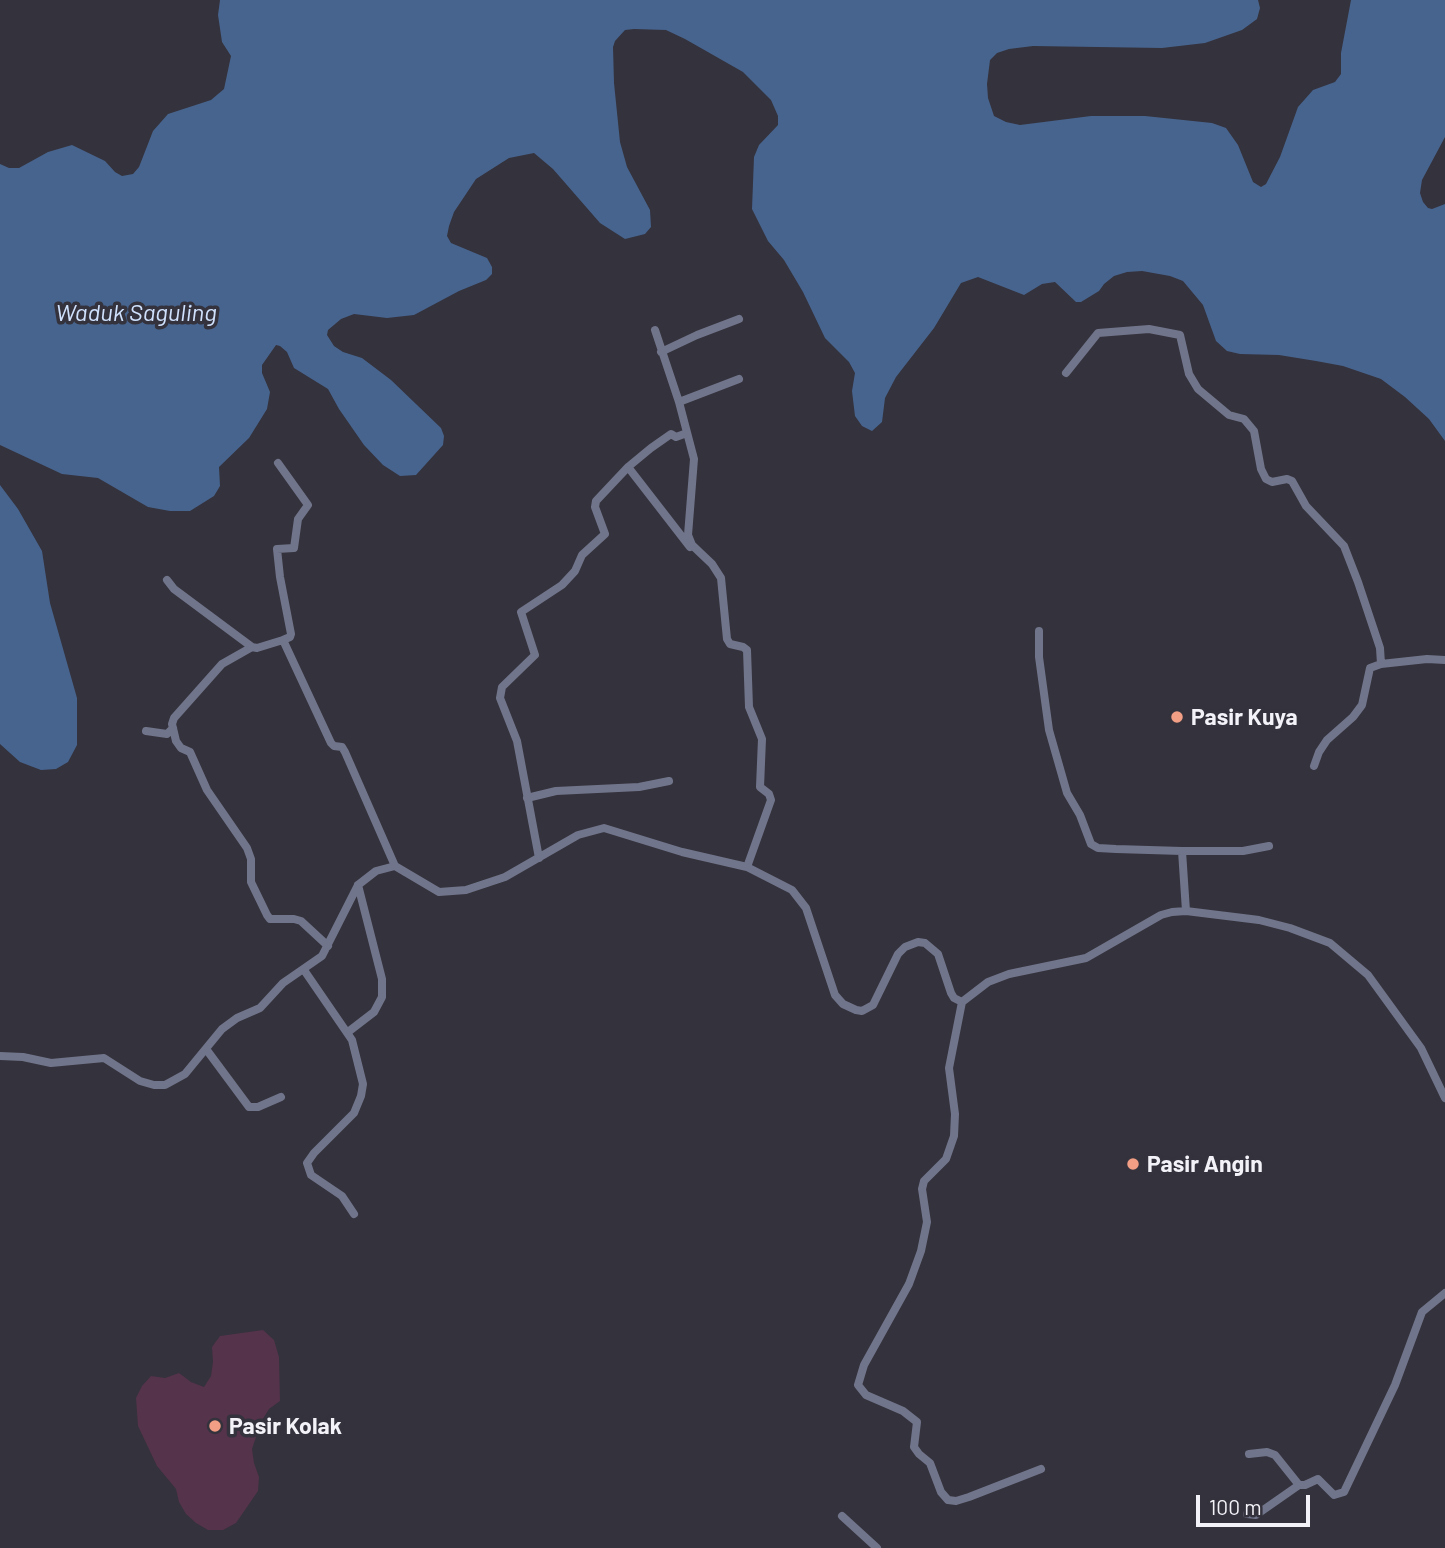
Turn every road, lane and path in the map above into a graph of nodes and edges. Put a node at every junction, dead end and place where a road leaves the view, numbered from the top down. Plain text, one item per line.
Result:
1 (739, 319) dead end
2 (655, 330) dead end
3 (661, 352) junction
4 (1066, 373) dead end
5 (739, 379) dead end
6 (679, 402) junction
7 (687, 433) junction
8 (278, 463) dead end
9 (628, 467) junction
10 (696, 549) junction
11 (167, 580) dead end
12 (1039, 631) dead end
13 (283, 640) junction
14 (252, 647) junction
15 (1445, 660) edge
16 (1381, 664) junction
17 (173, 728) junction
18 (146, 731) dead end
19 (1314, 766) dead end
20 (668, 781) dead end
21 (527, 798) junction
22 (1269, 846) dead end
23 (1182, 851) junction
24 (539, 858) junction
25 (395, 866) junction
26 (747, 867) junction
27 (358, 885) junction
28 (1186, 911) junction
29 (328, 946) junction
30 (304, 970) junction
31 (962, 1002) junction
32 (348, 1032) junction
33 (206, 1049) junction
34 (0, 1056) edge
35 (281, 1097) dead end
36 (1445, 1098) edge
37 (354, 1214) dead end
38 (1445, 1293) edge
39 (1249, 1454) dead end
40 (1041, 1469) dead end
41 (1299, 1485) junction
42 (1247, 1514) dead end
43 (842, 1516) dead end
44 (877, 1548) edge

1 - 3 street
2 - 3 street
3 - 6 street
4 - 16 street
5 - 6 street
6 - 7 street
7 - 9 street
7 - 10 street
8 - 13 street
9 - 10 street
9 - 21 street
10 - 26 street
11 - 14 street
12 - 23 street
13 - 14 street
13 - 25 street
14 - 17 street
15 - 16 street
16 - 19 street
17 - 18 street
17 - 29 street
20 - 21 street
21 - 24 street
22 - 23 street
23 - 28 street
24 - 25 street
24 - 26 street
25 - 27 street
26 - 31 street
27 - 29 street
27 - 32 street
28 - 31 street
28 - 36 street
29 - 30 street
30 - 32 street
30 - 33 street
31 - 40 street
32 - 37 street
33 - 34 street
33 - 35 street
38 - 41 street
39 - 41 street
41 - 42 street
43 - 44 street

